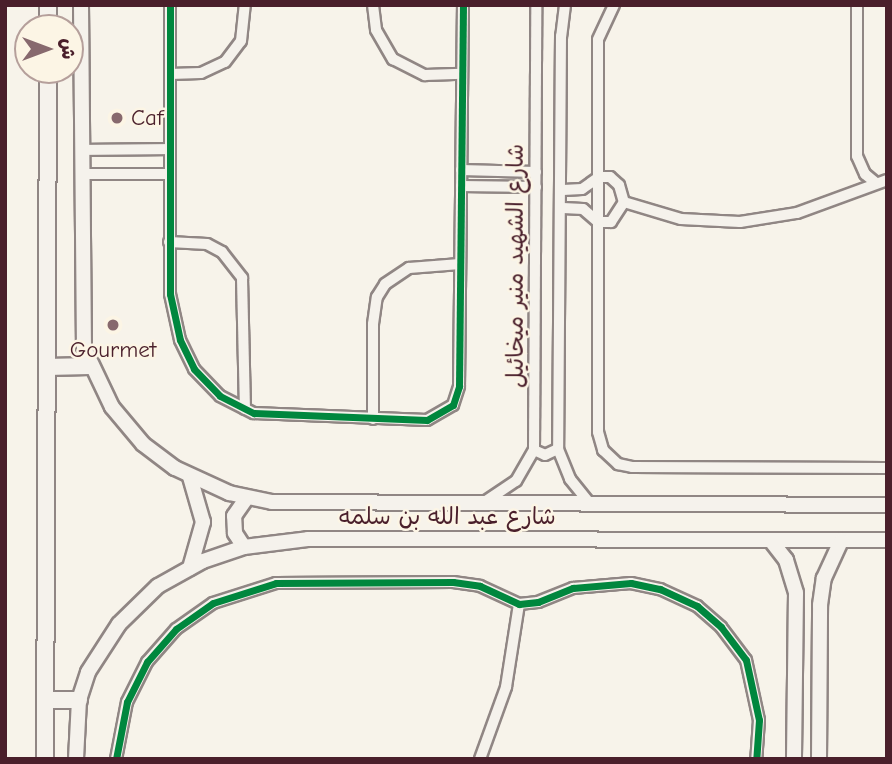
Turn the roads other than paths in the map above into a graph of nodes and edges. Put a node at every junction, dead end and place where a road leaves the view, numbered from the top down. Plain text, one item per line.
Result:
1 (81, 5) edge
2 (170, 5) edge
3 (245, 5) edge
4 (373, 5) edge
5 (463, 5) edge
6 (536, 5) edge
7 (565, 5) edge
8 (614, 5) edge
9 (857, 5) edge
10 (170, 74) junction
11 (462, 74) junction
12 (48, 84) edge
13 (170, 149) junction
14 (81, 150) junction
15 (461, 170) junction
16 (536, 172) junction
17 (81, 174) junction
18 (170, 174) junction
19 (599, 177) junction
20 (881, 182) edge
21 (461, 186) junction
22 (536, 187) junction
23 (563, 190) junction
24 (624, 202) junction
25 (563, 208) junction
26 (598, 222) junction
27 (169, 242) junction
28 (460, 264) junction
29 (89, 366) junction
30 (47, 367) junction
31 (245, 409) junction
32 (373, 419) junction
33 (558, 449) junction
34 (534, 450) junction
35 (887, 468) edge
36 (190, 477) junction
37 (246, 499) junction
38 (482, 504) junction
39 (590, 504) junction
40 (887, 505) edge
41 (887, 540) edge
42 (841, 541) junction
43 (772, 542) junction
44 (244, 547) junction
45 (190, 568) junction
46 (796, 603) junction
47 (519, 604) junction
48 (820, 605) junction
49 (45, 700) junction
50 (79, 700) junction
51 (45, 759) edge
52 (76, 759) edge
53 (116, 759) edge
54 (480, 759) edge
55 (756, 759) edge
56 (794, 759) edge
57 (819, 759) edge

1 - 14 main road, شارع عبد الله بن سلمه
2 - 10 street
3 - 10 street
4 - 11 street
5 - 11 street
6 - 16 street, شارع الشهيد منير ميخائيل
7 - 23 street, شارع الشهيد منير ميخائيل
8 - 19 street
9 - 20 street
10 - 13 street
11 - 15 street
12 - 30 main road
13 - 14 street
13 - 18 street
14 - 17 main road, شارع عبد الله بن سلمه
15 - 16 street
15 - 21 street
16 - 22 street, شارع الشهيد منير ميخائيل
17 - 18 street
17 - 29 main road, شارع عبد الله بن سلمه
18 - 27 street
19 - 23 street
19 - 24 street
19 - 26 street
20 - 24 street
21 - 22 street
21 - 28 street
22 - 34 street, شارع الشهيد منير ميخائيل
23 - 25 street, شارع الشهيد منير ميخائيل
24 - 26 street
25 - 26 street
25 - 33 street, شارع الشهيد منير ميخائيل
26 - 35 street
27 - 31 street
27 - 31 street
28 - 32 street
28 - 32 street
29 - 30 main road
29 - 36 main road, شارع عبد الله بن سلمه
30 - 49 main road
31 - 32 street
33 - 34 street
33 - 39 street, شارع الشهيد منير ميخائيل
34 - 38 street, شارع الشهيد منير ميخائيل
36 - 37 main road, شارع عبد الله بن سلمه
36 - 45 main road
37 - 38 main road, شارع عبد الله بن سلمه
37 - 44 main road
38 - 39 main road, شارع عبد الله بن سلمه
39 - 40 main road, شارع عبد الله بن سلمه
41 - 42 main road, شارع عبد الله بن سلمه
42 - 43 main road, شارع عبد الله بن سلمه
42 - 48 main road
43 - 44 main road, شارع عبد الله بن سلمه
43 - 46 main road
44 - 45 main road, شارع عبد الله بن سلمه
45 - 50 main road, شارع عبد الله بن سلمه
46 - 48 main road
46 - 56 main road
47 - 53 street
47 - 54 street
47 - 55 street
48 - 57 main road
49 - 50 main road
49 - 51 main road
50 - 52 main road, شارع عبد الله بن سلمه

